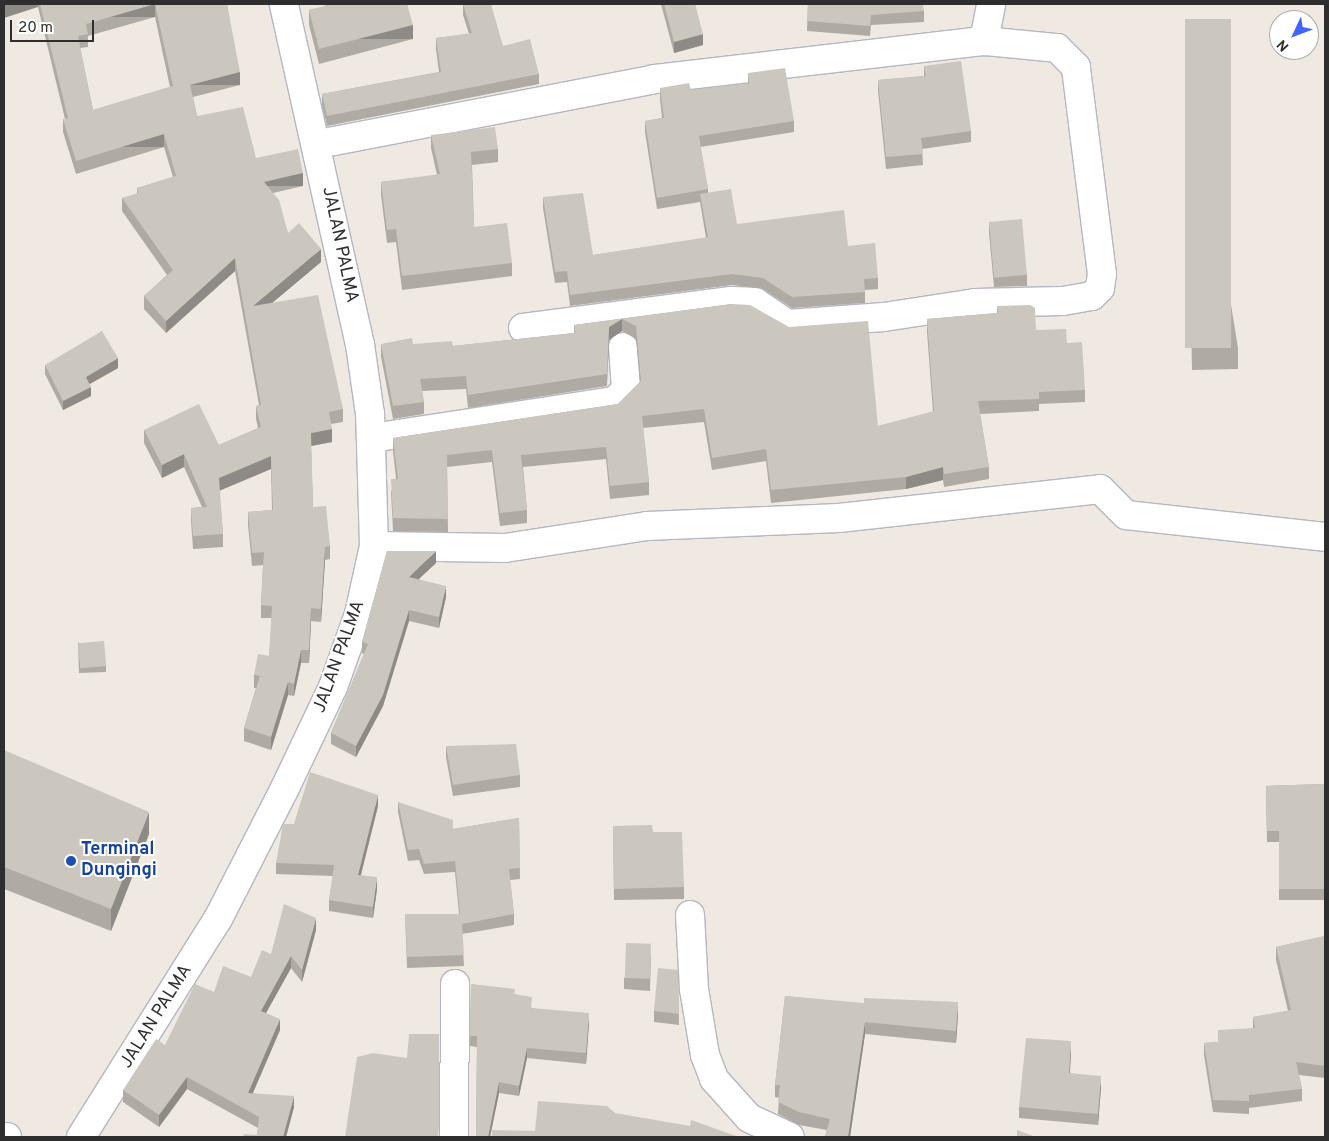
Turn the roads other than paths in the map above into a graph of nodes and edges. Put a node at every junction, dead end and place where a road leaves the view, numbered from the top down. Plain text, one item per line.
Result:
1 (284, 4) edge
2 (991, 4) edge
3 (984, 40) junction
4 (318, 144) junction
5 (523, 328) dead end
6 (623, 347) dead end
7 (372, 438) junction
8 (1325, 537) edge
9 (374, 546) junction
10 (690, 915) dead end
11 (455, 984) dead end
12 (4, 1136) edge
13 (8, 1137) edge
14 (81, 1137) edge
15 (454, 1137) edge
16 (790, 1137) edge

1 - 4 street, JALAN PALMA
2 - 3 street
3 - 4 street
3 - 5 street
4 - 7 street, JALAN PALMA
6 - 7 street
7 - 9 street, JALAN PALMA
8 - 9 street
9 - 14 street, JALAN PALMA
10 - 16 street
11 - 15 street
12 - 13 street

